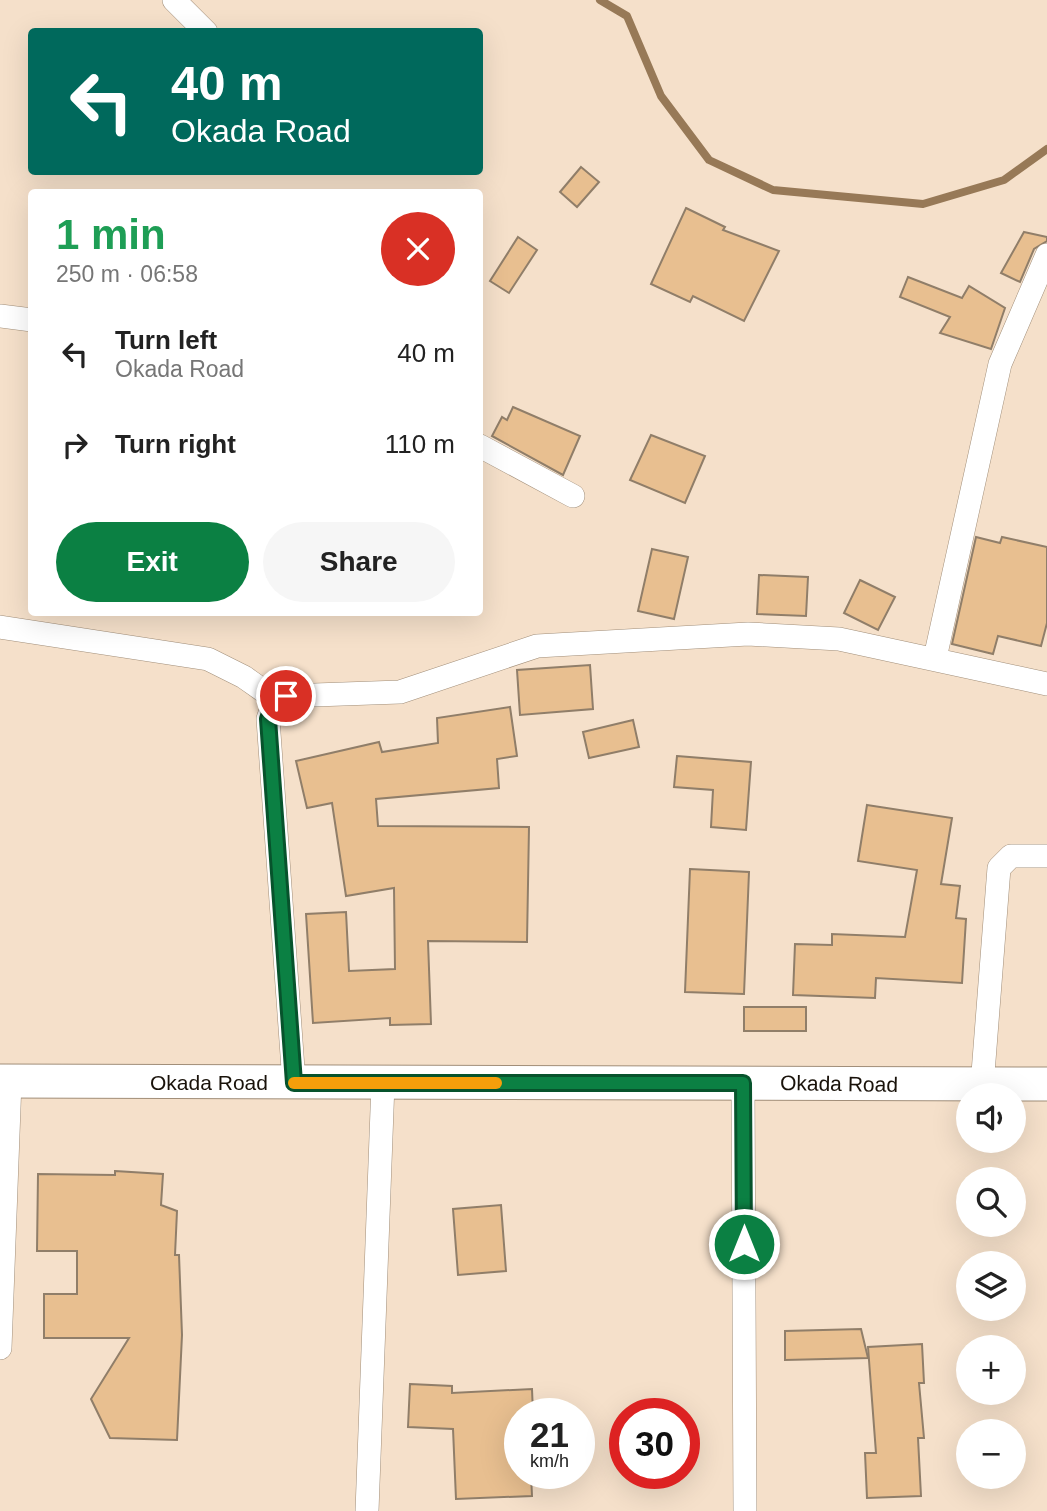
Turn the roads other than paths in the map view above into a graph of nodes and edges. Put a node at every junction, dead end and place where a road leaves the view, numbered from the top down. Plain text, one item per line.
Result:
1 (174, 0) edge
2 (202, 28) edge
3 (1047, 255) edge
4 (0, 316) edge
5 (28, 320) edge
6 (483, 448) edge
7 (573, 496) dead end
8 (0, 627) edge
9 (935, 658) junction
10 (1047, 684) edge
11 (275, 699) junction
12 (1047, 856) edge
13 (5, 1081) edge
14 (294, 1083) junction
15 (383, 1083) junction
16 (743, 1083) junction
17 (982, 1083) edge
18 (1047, 1084) edge
19 (1026, 1085) edge
20 (956, 1086) edge
21 (0, 1348) edge
22 (367, 1511) edge
23 (745, 1511) edge

1 - 2 street
3 - 9 street
4 - 5 street
6 - 7 street
8 - 11 street
9 - 10 street
9 - 11 street
11 - 14 street
12 - 17 street
13 - 14 street, Okada Road
13 - 21 street
14 - 15 street, Okada Road
15 - 16 street, Okada Road
15 - 22 street
16 - 20 street, Okada Road
16 - 23 street
18 - 19 street, Okada Road

